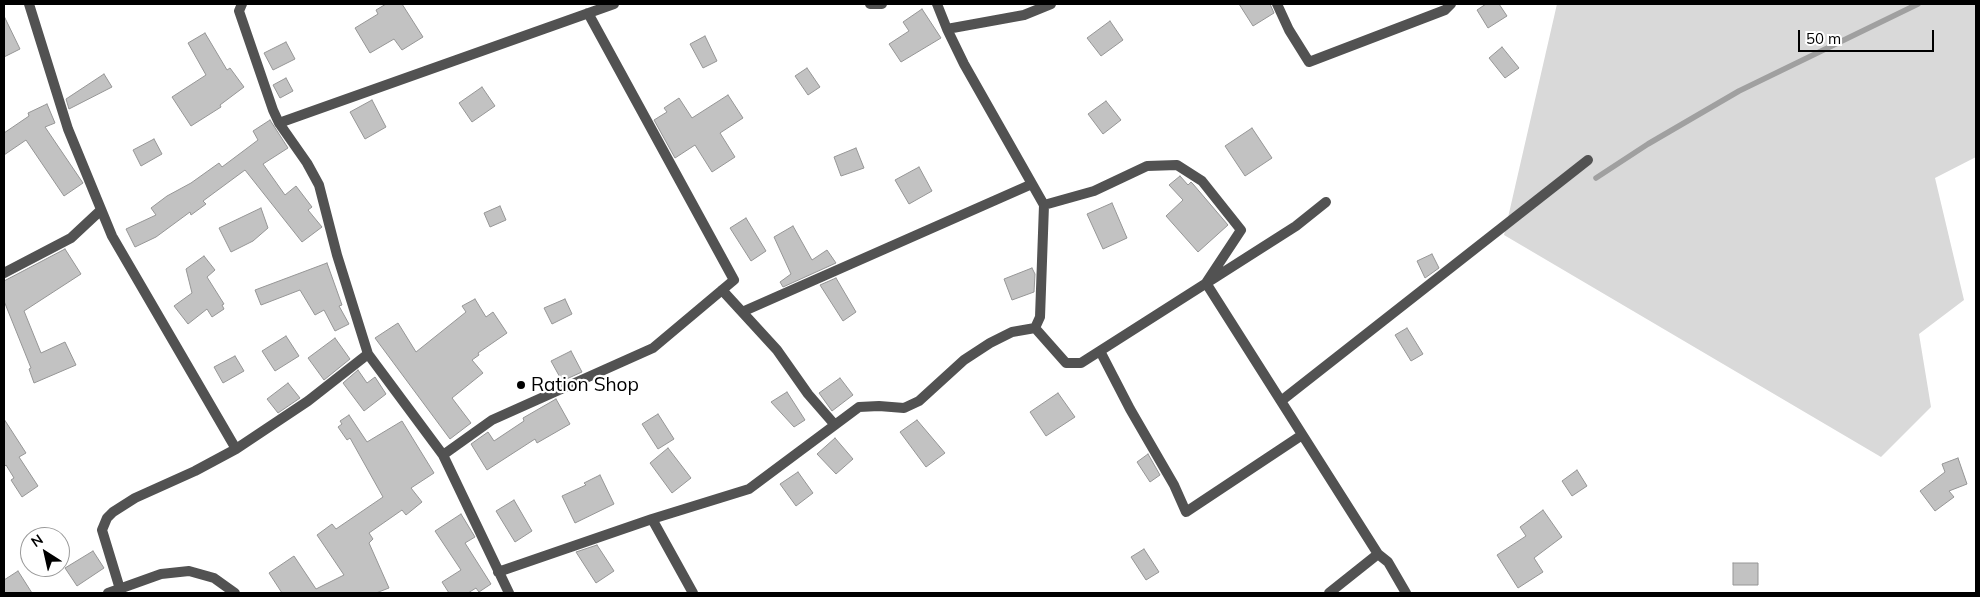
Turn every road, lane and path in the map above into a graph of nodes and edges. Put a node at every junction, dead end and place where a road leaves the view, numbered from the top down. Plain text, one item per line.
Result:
1 (29, 4) edge
2 (242, 4) edge
3 (614, 4) edge
4 (870, 4) edge
5 (882, 4) edge
6 (936, 4) edge
7 (1051, 4) edge
8 (1276, 4) edge
9 (1451, 4) edge
10 (588, 13) junction
11 (947, 30) junction
12 (279, 122) junction
13 (1588, 160) dead end
14 (1032, 184) junction
15 (1326, 202) dead end
16 (1044, 205) junction
17 (101, 210) junction
18 (4, 274) edge
19 (1206, 283) junction
20 (722, 290) junction
21 (742, 312) junction
22 (1035, 328) junction
23 (1100, 351) junction
24 (368, 354) junction
25 (1281, 401) junction
26 (835, 425) junction
27 (1302, 435) junction
28 (236, 449) junction
29 (443, 455) junction
30 (652, 519) junction
31 (1378, 554) junction
32 (498, 572) junction
33 (120, 589) junction
34 (108, 593) edge
35 (235, 593) edge
36 (509, 593) edge
37 (693, 593) edge
38 (1329, 593) edge
39 (1406, 593) edge

1 - 17 street
2 - 12 street
3 - 10 street
4 - 5 street
6 - 11 street
7 - 11 street
8 - 9 street
10 - 12 street
10 - 20 street
11 - 14 street
12 - 24 street
13 - 25 street
14 - 16 street
14 - 21 street
15 - 19 street
16 - 19 street
16 - 22 street
17 - 18 street
17 - 28 street
19 - 23 street
19 - 25 street
20 - 21 street
20 - 29 street
21 - 26 street
22 - 23 street
22 - 26 street
23 - 27 street
24 - 28 street
24 - 29 street
25 - 27 street
26 - 30 street
27 - 31 street
28 - 33 street
29 - 32 street
30 - 32 street
30 - 37 street
31 - 38 street
31 - 39 street
32 - 36 street
33 - 34 street
33 - 35 street

